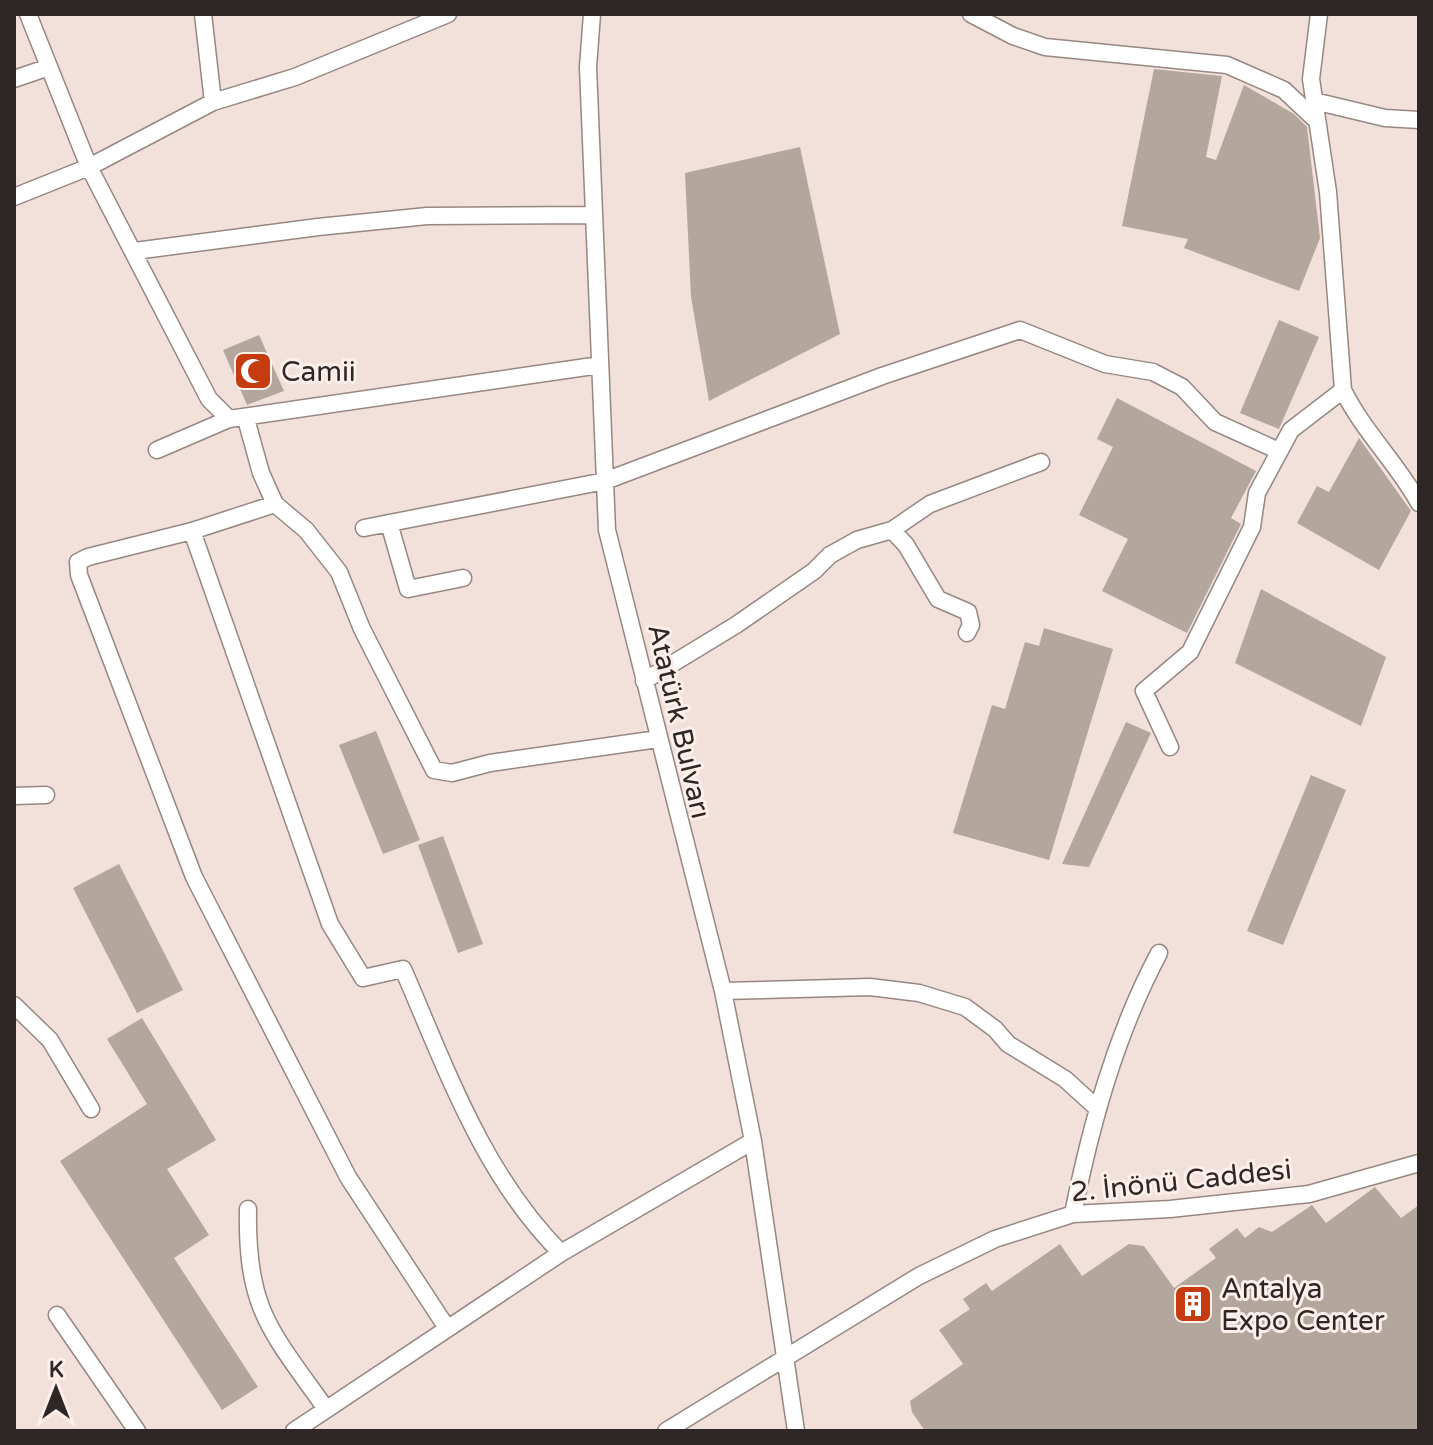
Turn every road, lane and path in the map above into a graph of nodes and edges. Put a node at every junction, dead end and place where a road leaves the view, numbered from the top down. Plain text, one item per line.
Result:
1 (28, 14) edge
2 (203, 14) edge
3 (448, 14) edge
4 (592, 14) edge
5 (971, 14) edge
6 (1319, 14) edge
7 (49, 67) junction
8 (14, 79) edge
9 (1314, 101) junction
10 (213, 102) junction
11 (1419, 120) edge
12 (1317, 121) junction
13 (89, 167) junction
14 (14, 197) edge
15 (594, 215) junction
16 (135, 251) junction
17 (600, 365) junction
18 (1343, 390) junction
19 (238, 419) junction
20 (157, 450) dead end
21 (1279, 451) junction
22 (1041, 462) dead end
23 (605, 481) junction
24 (1419, 503) edge
25 (275, 504) junction
26 (389, 523) junction
27 (364, 528) dead end
28 (892, 530) junction
29 (192, 531) junction
30 (463, 578) dead end
31 (967, 633) dead end
32 (644, 681) junction
33 (658, 739) junction
34 (1170, 747) dead end
35 (46, 795) dead end
36 (14, 796) edge
37 (1159, 953) dead end
38 (723, 991) junction
39 (14, 1005) edge
40 (91, 1109) dead end
41 (1098, 1109) junction
42 (753, 1141) junction
43 (1419, 1163) edge
44 (248, 1209) dead end
45 (1073, 1214) junction
46 (561, 1253) junction
47 (57, 1315) dead end
48 (447, 1328) junction
49 (786, 1357) junction
50 (326, 1409) junction
51 (137, 1431) edge
52 (294, 1431) edge
53 (666, 1431) edge
54 (796, 1431) edge

1 - 7 street
2 - 10 street
3 - 10 street
4 - 15 street, Atatürk Bulvarı
5 - 12 street
6 - 9 street
7 - 8 street
7 - 13 street
9 - 11 street
9 - 12 street
10 - 13 street
12 - 18 street
13 - 14 street
13 - 16 street
15 - 16 street
15 - 17 street, Atatürk Bulvarı
16 - 19 street
17 - 19 street
17 - 23 street, Atatürk Bulvarı
18 - 21 street
18 - 24 street
19 - 20 street
19 - 25 street
21 - 23 street
21 - 34 street
22 - 28 street
23 - 26 street
23 - 32 street, Atatürk Bulvarı
25 - 29 street
25 - 33 street
26 - 27 street
26 - 30 street
28 - 31 street
28 - 32 street
29 - 46 street
29 - 48 street
32 - 33 street, Atatürk Bulvarı
33 - 38 street, Atatürk Bulvarı
35 - 36 street
37 - 41 street
38 - 41 street
38 - 42 street, Atatürk Bulvarı
39 - 40 street
41 - 45 street
42 - 46 street
42 - 49 street, Atatürk Bulvarı
43 - 45 street, 2. İnönü Caddesi
44 - 50 street
45 - 49 street, 2. İnönü Caddesi
46 - 48 street
47 - 51 street
48 - 50 street
49 - 53 street, 2. İnönü Caddesi
49 - 54 street, Atatürk Bulvarı
50 - 52 street

